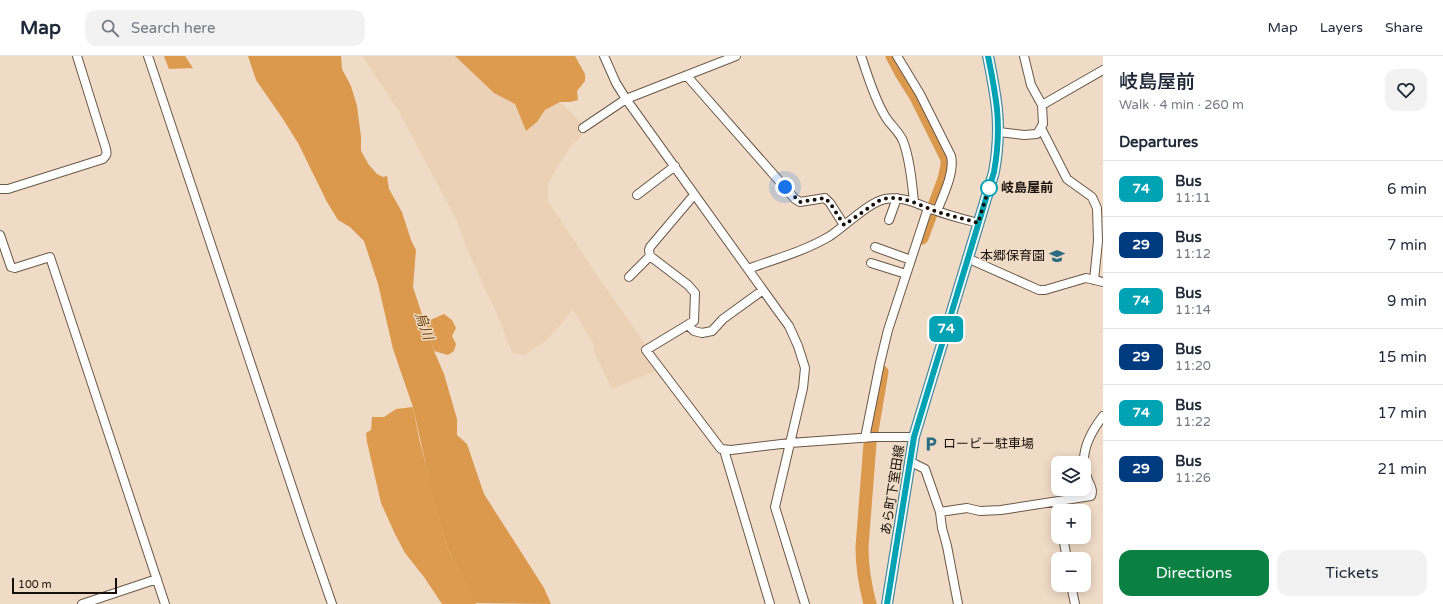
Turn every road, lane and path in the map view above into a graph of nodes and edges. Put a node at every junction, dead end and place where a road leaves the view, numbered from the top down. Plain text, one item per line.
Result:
1 (76, 56) edge
2 (148, 56) edge
3 (604, 56) edge
4 (736, 56) edge
5 (861, 56) edge
6 (897, 56) edge
7 (988, 56) edge
8 (1024, 56) edge
9 (1103, 70) edge
10 (687, 76) junction
11 (626, 99) junction
12 (1042, 105) junction
13 (583, 128) dead end
14 (1041, 128) junction
15 (999, 132) junction
16 (675, 166) junction
17 (0, 189) edge
18 (637, 195) dead end
19 (694, 195) junction
20 (897, 198) junction
21 (914, 202) junction
22 (932, 210) junction
23 (889, 220) dead end
24 (978, 223) junction
25 (844, 225) junction
26 (0, 235) edge
27 (875, 247) dead end
28 (650, 256) junction
29 (967, 258) junction
30 (911, 260) junction
31 (871, 264) dead end
32 (748, 269) junction
33 (906, 274) junction
34 (629, 277) dead end
35 (1094, 280) junction
36 (1103, 282) edge
37 (763, 290) junction
38 (688, 325) junction
39 (1103, 416) edge
40 (914, 437) junction
41 (869, 438) junction
42 (790, 443) junction
43 (724, 450) junction
44 (1084, 456) edge
45 (910, 464) junction
46 (1091, 496) edge
47 (1056, 502) joint
48 (940, 512) junction
49 (157, 579) junction
50 (1072, 592) edge
51 (82, 604) edge
52 (165, 604) edge
53 (332, 604) edge
54 (770, 604) edge
55 (805, 604) edge
56 (887, 604) edge
57 (958, 604) edge
58 (1075, 604) edge

1 - 17 street
2 - 53 street
3 - 11 street
4 - 10 street
5 - 21 street
6 - 22 street
7 - 15 main road, あら町下室田線
8 - 12 street
9 - 12 street
10 - 11 street
10 - 25 street
11 - 13 street
11 - 16 street
12 - 14 street
14 - 15 street
14 - 35 street
15 - 24 main road, あら町下室田線
16 - 18 street
16 - 19 street
19 - 28 street
19 - 32 street
20 - 21 street
20 - 23 street
20 - 25 street
21 - 22 street
22 - 24 street
22 - 30 street
24 - 29 main road, あら町下室田線
25 - 32 street
26 - 49 street
27 - 30 street
28 - 34 street
28 - 38 street
29 - 35 street
29 - 40 main road, あら町下室田線
30 - 33 street
31 - 33 street
32 - 37 street
33 - 41 street
35 - 36 street
37 - 38 street
37 - 42 street
38 - 43 street
39 - 44 street
40 - 41 street
40 - 45 main road, あら町下室田線
41 - 42 street
42 - 43 street
42 - 55 street
43 - 54 street
45 - 48 street
45 - 56 main road, あら町下室田線
46 - 47 street
47 - 48 street
48 - 57 street
49 - 51 street
49 - 52 street
50 - 58 street

